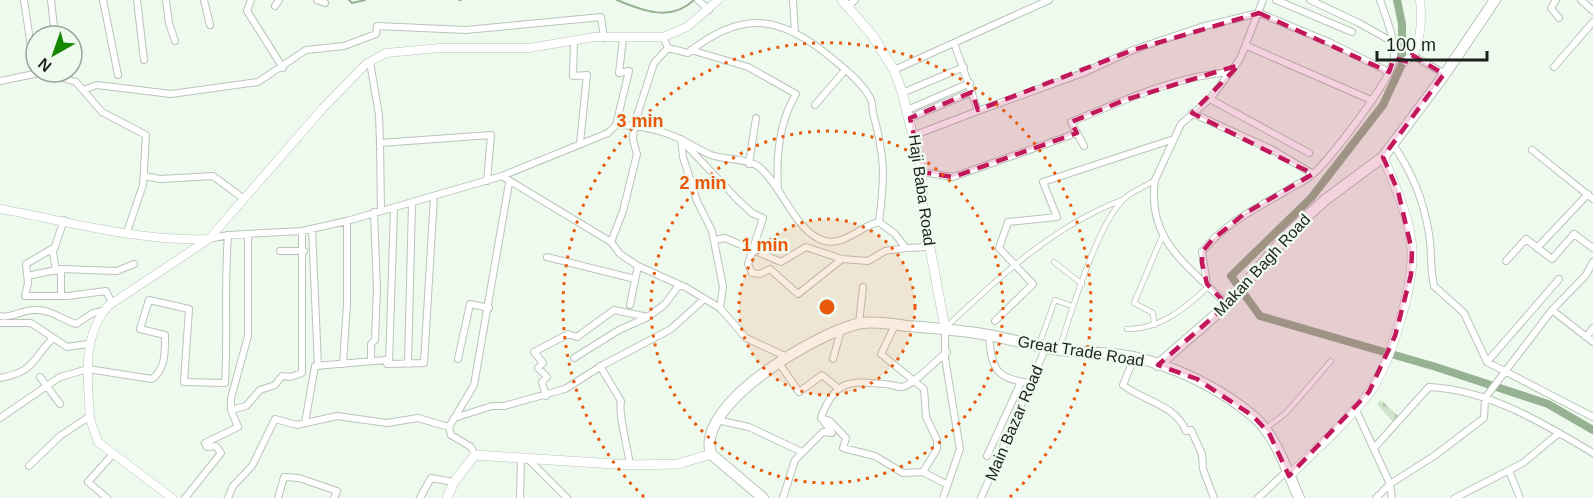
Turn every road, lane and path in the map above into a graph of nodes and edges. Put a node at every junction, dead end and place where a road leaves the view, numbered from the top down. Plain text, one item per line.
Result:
1 (24, 0) edge
2 (51, 0) edge
3 (104, 0) edge
4 (137, 0) edge
5 (166, 0) edge
6 (204, 0) edge
7 (251, 0) edge
8 (279, 0) edge
9 (317, 0) edge
10 (698, 0) edge
11 (718, 0) edge
12 (793, 0) edge
13 (855, 0) edge
14 (1049, 0) edge
15 (1263, 0) edge
16 (1276, 0) edge
17 (1310, 0) edge
18 (1380, 0) edge
19 (1420, 0) edge
20 (1493, 0) edge
21 (1556, 0) edge
22 (1581, 0) edge
23 (325, 3) dead end
24 (845, 4) edge
25 (275, 6) dead end
26 (709, 10) junction
27 (1593, 11) edge
28 (1259, 14) junction
29 (1559, 18) dead end
30 (1593, 22) edge
31 (28, 24) edge
32 (54, 24) edge
33 (210, 25) dead end
34 (1352, 32) dead end
35 (795, 33) junction
36 (663, 37) junction
37 (604, 38) junction
38 (623, 38) junction
39 (574, 41) junction
40 (1391, 41) junction
41 (175, 42) dead end
42 (954, 43) junction
43 (1247, 46) junction
44 (668, 48) junction
45 (691, 50) junction
46 (1409, 58) junction
47 (1395, 59) junction
48 (144, 60) dead end
49 (370, 62) junction
50 (964, 67) junction
51 (1554, 67) dead end
52 (283, 68) junction
53 (845, 70) junction
54 (894, 70) junction
55 (1231, 72) junction
56 (1389, 72) junction
57 (1444, 74) junction
58 (118, 75) dead end
59 (24, 76) edge
60 (0, 81) edge
61 (970, 83) junction
62 (78, 84) edge
63 (83, 90) junction
64 (972, 92) junction
65 (903, 93) junction
66 (1210, 99) junction
67 (1371, 100) junction
68 (815, 105) dead end
69 (978, 111) junction
70 (1192, 113) junction
71 (909, 114) junction
72 (756, 118) dead end
73 (616, 125) junction
74 (634, 125) junction
75 (1077, 133) junction
76 (915, 135) junction
77 (681, 139) junction
78 (1174, 140) junction
79 (380, 142) junction
80 (1392, 142) junction
81 (580, 143) junction
82 (1084, 146) dead end
83 (1532, 150) dead end
84 (1309, 153) dead end
85 (1383, 157) junction
86 (749, 164) junction
87 (922, 172) junction
88 (1313, 174) junction
89 (502, 176) junction
90 (144, 177) junction
91 (1155, 180) junction
92 (487, 181) junction
93 (509, 183) junction
94 (778, 189) junction
95 (434, 197) junction
96 (1590, 197) edge
97 (244, 199) junction
98 (1122, 200) junction
99 (412, 203) junction
100 (394, 208) junction
101 (0, 209) edge
102 (377, 212) junction
103 (64, 220) junction
104 (347, 221) junction
105 (879, 222) junction
106 (312, 229) junction
107 (302, 231) junction
108 (127, 232) junction
109 (248, 234) junction
110 (228, 235) junction
111 (1162, 237) junction
112 (209, 239) junction
113 (714, 240) junction
114 (611, 242) junction
115 (55, 247) junction
116 (929, 247) junction
117 (906, 248) junction
118 (1537, 248) junction
119 (1593, 248) edge
120 (279, 250) dead end
121 (753, 251) junction
122 (304, 252) junction
123 (548, 257) dead end
124 (842, 259) junction
125 (1506, 261) dead end
126 (1054, 262) dead end
127 (1593, 262) edge
128 (134, 264) dead end
129 (1014, 265) junction
130 (638, 266) junction
131 (58, 270) junction
132 (27, 276) junction
133 (635, 279) junction
134 (1559, 279) dead end
135 (1082, 284) junction
136 (679, 285) junction
137 (1208, 285) junction
138 (863, 287) dead end
139 (61, 296) junction
140 (703, 300) junction
141 (1231, 301) junction
142 (112, 303) junction
143 (630, 305) dead end
144 (1072, 306) junction
145 (489, 308) junction
146 (720, 308) junction
147 (1552, 310) junction
148 (103, 311) junction
149 (0, 316) edge
150 (648, 317) junction
151 (995, 321) dead end
152 (0, 323) edge
153 (859, 324) junction
154 (895, 325) junction
155 (1154, 325) junction
156 (945, 328) junction
157 (1593, 328) edge
158 (841, 329) junction
159 (1127, 329) dead end
160 (989, 335) junction
161 (1586, 337) junction
162 (52, 339) junction
163 (1593, 342) edge
164 (88, 344) junction
165 (1043, 346) junction
166 (1059, 350) junction
167 (947, 352) junction
168 (574, 358) dead end
169 (1134, 358) junction
170 (458, 359) dead end
171 (833, 359) dead end
172 (371, 360) junction
173 (783, 360) junction
174 (1331, 361) dead end
175 (1487, 362) junction
176 (343, 364) junction
177 (389, 364) junction
178 (408, 364) junction
179 (1158, 364) junction
180 (318, 366) junction
181 (600, 366) junction
182 (88, 369) junction
183 (1505, 371) junction
184 (40, 377) dead end
185 (0, 378) edge
186 (915, 380) junction
187 (1021, 382) junction
188 (1033, 382) junction
189 (47, 385) junction
190 (839, 389) junction
191 (546, 396) junction
192 (1485, 398) junction
193 (60, 404) dead end
194 (1355, 408) junction
195 (231, 410) junction
196 (90, 416) junction
197 (821, 417) junction
198 (1593, 417) edge
199 (0, 418) edge
200 (454, 418) junction
201 (717, 420) junction
202 (305, 423) junction
203 (449, 427) junction
204 (1265, 429) junction
205 (1559, 434) junction
206 (1374, 448) junction
207 (802, 452) junction
208 (1593, 453) edge
209 (113, 454) junction
210 (711, 454) junction
211 (475, 455) junction
212 (987, 456) dead end
213 (524, 457) junction
214 (630, 465) junction
215 (29, 466) dead end
216 (1509, 471) junction
217 (923, 472) junction
218 (1288, 474) junction
219 (454, 482) junction
220 (946, 484) junction
221 (1390, 484) junction
222 (169, 497) edge
223 (107, 498) edge
224 (185, 498) edge
225 (228, 498) edge
226 (278, 498) edge
227 (334, 498) edge
228 (420, 498) edge
229 (447, 498) edge
230 (520, 498) edge
231 (567, 498) edge
232 (763, 498) edge
233 (783, 498) edge
234 (943, 498) edge
235 (981, 498) edge
236 (1214, 498) edge
237 (1258, 498) edge
238 (1299, 498) edge
239 (1376, 498) edge
240 (1392, 498) edge
241 (1455, 498) edge
242 (1520, 498) edge

1 - 31 street
2 - 32 street
3 - 58 street
4 - 48 street
5 - 41 street
6 - 33 street
7 - 52 street
8 - 25 street
9 - 23 street
10 - 26 street
11 - 26 street
12 - 35 street
13 - 24 street
14 - 42 street
15 - 28 street
16 - 34 street
17 - 40 street
18 - 40 street
19 - 46 street
20 - 57 main road, Makan Bagh Road
21 - 29 street
22 - 27 street
24 - 54 main road, Haji Baba Road
26 - 36 street
28 - 43 street
28 - 56 street
28 - 69 street
30 - 51 street
35 - 45 street
35 - 53 street
36 - 38 street
36 - 44 street
37 - 38 street
37 - 39 street
37 - 52 street
38 - 73 street
39 - 49 street
39 - 81 street
40 - 47 street
42 - 50 street
42 - 54 street
43 - 55 street
43 - 67 street
44 - 45 street
44 - 74 street
45 - 94 street
46 - 47 street
46 - 57 street
47 - 56 street
49 - 79 street
49 - 97 street
50 - 61 street
50 - 65 street
52 - 63 street
53 - 68 street
53 - 105 street
54 - 65 main road, Haji Baba Road
55 - 66 street
55 - 75 street
56 - 67 street
57 - 80 main road, Makan Bagh Road
59 - 60 street
61 - 64 street
61 - 71 street
62 - 63 street
63 - 90 street
64 - 69 street
64 - 71 street
65 - 71 main road, Haji Baba Road
66 - 70 street
66 - 84 street
67 - 88 street
69 - 76 street
70 - 78 street
70 - 88 street
71 - 76 main road, Haji Baba Road
72 - 86 street
73 - 74 street
73 - 81 street
74 - 77 street
74 - 114 street
75 - 82 street
75 - 87 street
76 - 87 main road, Haji Baba Road
77 - 86 street
77 - 113 street
77 - 121 street
78 - 91 street
78 - 129 street
79 - 92 street
79 - 102 street
80 - 85 main road, Makan Bagh Road
80 - 175 street
81 - 89 street
83 - 96 street
85 - 141 main road, Makan Bagh Road
85 - 194 main road
86 - 94 street
87 - 116 main road, Haji Baba Road
88 - 137 street
89 - 92 street
89 - 93 street
90 - 97 street
90 - 108 street
91 - 98 street
91 - 111 street
92 - 95 street
93 - 114 street
93 - 145 street
94 - 105 street
95 - 99 street
95 - 178 street
96 - 118 street
97 - 112 street
98 - 129 street
98 - 135 street
99 - 100 street
99 - 178 street
100 - 102 street
100 - 177 street
101 - 103 street
102 - 104 street
102 - 172 street
103 - 108 street
103 - 115 street
104 - 106 street
104 - 176 street
105 - 117 street
106 - 107 street
106 - 180 street
107 - 109 street
107 - 122 street
108 - 112 street
109 - 110 street
109 - 195 street
110 - 112 street
110 - 182 street
111 - 137 street
111 - 155 street
112 - 142 street
113 - 121 street
113 - 146 street
114 - 130 street
115 - 131 street
115 - 132 street
116 - 117 street
116 - 156 main road, Haji Baba Road
117 - 124 street
118 - 119 street
118 - 125 street
120 - 122 street
121 - 124 street
121 - 124 street
122 - 195 street
123 - 133 street
126 - 135 street
127 - 147 street
128 - 131 street
129 - 151 street
129 - 156 street
130 - 133 street
130 - 136 street
131 - 132 street
131 - 139 street
132 - 139 street
133 - 143 street
134 - 175 street
135 - 144 street
136 - 140 street
136 - 150 street
137 - 141 street
137 - 155 street
138 - 153 street
139 - 142 street
140 - 146 street
140 - 181 street
141 - 179 main road, Makan Bagh Road
142 - 148 street
144 - 165 street
144 - 166 street
145 - 170 street
145 - 200 street
146 - 173 street
147 - 161 street
147 - 183 street
148 - 149 street
148 - 164 street
150 - 168 street
150 - 191 street
152 - 162 street
153 - 154 main road, Great Trade Road
153 - 158 main road, Great Trade Road
154 - 156 main road, Great Trade Road
154 - 186 street
155 - 159 street
156 - 160 main road, Great Trade Road
156 - 167 street
157 - 161 street
158 - 171 street
158 - 173 main road, Great Trade Road
160 - 165 main road, Great Trade Road
160 - 187 street
161 - 163 street
162 - 164 street
162 - 185 street
164 - 182 street
165 - 166 main road, Great Trade Road
165 - 188 street, Main Bazar Road
166 - 169 main road, Great Trade Road
167 - 186 street
167 - 220 street
169 - 179 main road, Great Trade Road
169 - 236 street
172 - 176 street
172 - 177 street
173 - 190 street
173 - 201 main road, Great Trade Road
174 - 204 street
175 - 183 street
176 - 180 street
177 - 178 street
179 - 204 main road, Great Trade Road
180 - 202 street
181 - 191 street
181 - 214 street
182 - 189 street
182 - 196 street
183 - 192 street
183 - 198 street
184 - 189 street
186 - 190 street
186 - 217 street
187 - 188 street
187 - 212 street
188 - 235 street, Main Bazar Road
189 - 193 street
189 - 199 street
190 - 197 street
191 - 200 street
192 - 205 street
192 - 206 street
192 - 221 street
194 - 206 street
194 - 218 main road
195 - 224 street
196 - 209 street
196 - 215 street
197 - 207 street
197 - 217 street
200 - 203 street
201 - 207 street
201 - 210 main road
202 - 203 street
202 - 225 street
203 - 211 street
204 - 218 main road, Great Trade Road
205 - 208 street
205 - 216 street
206 - 221 street
207 - 233 street
209 - 222 street
209 - 223 street
210 - 214 main road
210 - 232 main road
211 - 213 main road
211 - 219 main road
213 - 214 main road
213 - 230 street
213 - 231 street
216 - 241 street
216 - 242 street
217 - 220 street
218 - 237 street
218 - 238 main road, Great Trade Road
219 - 228 street
219 - 229 main road
220 - 234 street
221 - 239 street
221 - 240 street
226 - 227 street

